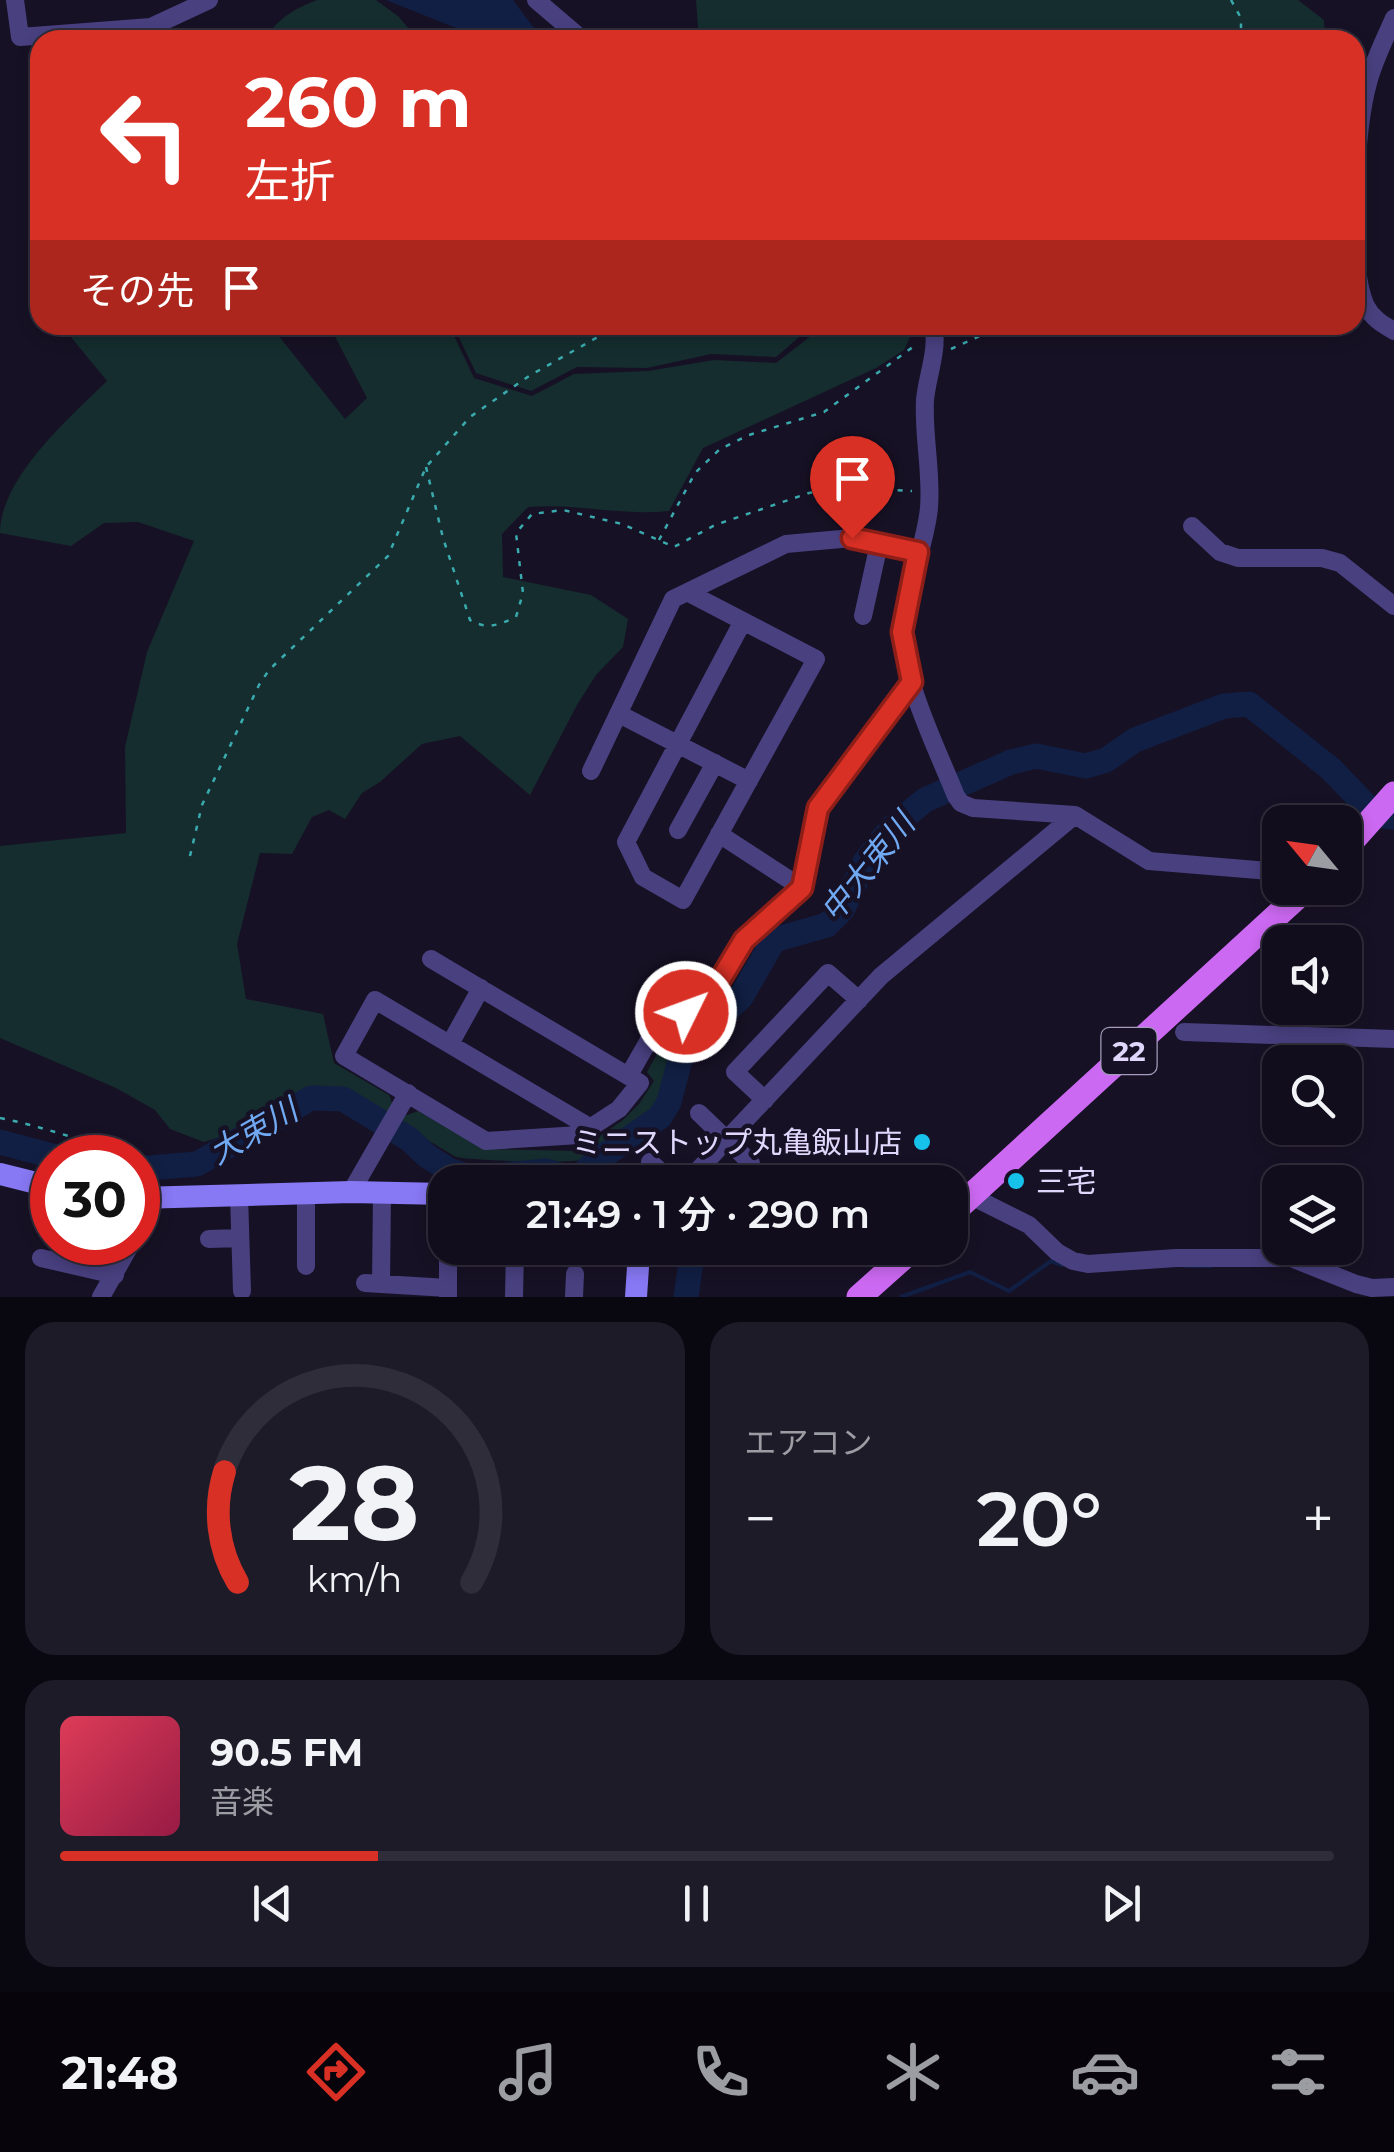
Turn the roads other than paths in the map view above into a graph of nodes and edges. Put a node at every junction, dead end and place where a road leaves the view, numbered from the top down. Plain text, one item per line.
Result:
1 (14, 0) edge
2 (209, 0) edge
3 (536, 0) edge
4 (1394, 18) edge
5 (112, 30) edge
6 (571, 30) edge
7 (30, 36) edge
8 (1365, 101) edge
9 (1365, 304) edge
10 (1394, 332) edge
11 (933, 335) edge
12 (1192, 526) dead end
13 (879, 544) junction
14 (918, 552) junction
15 (687, 592) junction
16 (1394, 606) edge
17 (863, 616) dead end
18 (742, 621) junction
19 (912, 682) junction
20 (618, 714) junction
21 (677, 743) junction
22 (715, 763) junction
23 (591, 770) dead end
24 (749, 781) junction
25 (1391, 798) edge
26 (1075, 815) junction
27 (678, 830) dead end
28 (1362, 831) edge
29 (720, 834) junction
30 (1262, 870) edge
31 (802, 888) junction
32 (1289, 905) edge
33 (431, 959) dead end
34 (481, 988) junction
35 (858, 1000) junction
36 (1184, 1032) dead end
37 (1394, 1038) edge
38 (450, 1044) junction
39 (630, 1076) junction
40 (765, 1100) junction
41 (403, 1101) junction
42 (699, 1113) dead end
43 (591, 1128) junction
44 (727, 1140) junction
45 (650, 1162) dead end
46 (751, 1164) dead end
47 (653, 1165) edge
48 (703, 1165) edge
49 (0, 1174) edge
50 (30, 1182) edge
51 (351, 1192) junction
52 (306, 1193) junction
53 (382, 1193) junction
54 (428, 1194) edge
55 (239, 1195) junction
56 (971, 1196) junction
57 (160, 1197) edge
58 (968, 1199) edge
59 (210, 1238) dead end
60 (240, 1238) junction
61 (71, 1265) edge
62 (120, 1265) edge
63 (448, 1265) edge
64 (514, 1265) edge
65 (638, 1265) edge
66 (895, 1265) edge
67 (306, 1266) dead end
68 (575, 1274) dead end
69 (115, 1275) junction
70 (1394, 1287) edge
71 (242, 1291) dead end
72 (1356, 1291) edge
73 (448, 1292) edge
74 (101, 1297) edge
75 (514, 1297) edge
76 (574, 1297) edge
77 (636, 1297) edge
78 (859, 1297) edge

1 - 7 street
2 - 5 street
3 - 6 street
4 - 8 street
9 - 10 street
11 - 14 street
12 - 16 street
13 - 14 street
13 - 15 street
13 - 17 street
14 - 19 street
15 - 18 street
15 - 20 street
18 - 21 street
18 - 24 street
19 - 26 street
19 - 31 street
20 - 21 street
20 - 23 street
21 - 22 street
21 - 29 street
22 - 24 street
22 - 27 street
24 - 29 street
25 - 28 main road
26 - 30 street
26 - 35 street
29 - 31 street
31 - 39 street
32 - 56 main road, 22
33 - 34 street
34 - 38 street
34 - 39 street
35 - 40 street
35 - 40 street
36 - 37 street
38 - 41 street
38 - 43 street
39 - 43 street
40 - 44 street
41 - 43 street
41 - 51 street
42 - 44 street
44 - 46 street
44 - 48 street
45 - 47 street
49 - 50 street
51 - 52 street
51 - 53 street
52 - 55 street
52 - 67 street
53 - 54 street
53 - 73 street
55 - 57 street
55 - 60 street
56 - 58 main road, 22
56 - 72 street
59 - 60 street
60 - 71 street
61 - 69 street
62 - 69 street
63 - 73 street
64 - 75 street
65 - 77 street
66 - 78 main road
68 - 76 street
69 - 74 street
70 - 72 street

